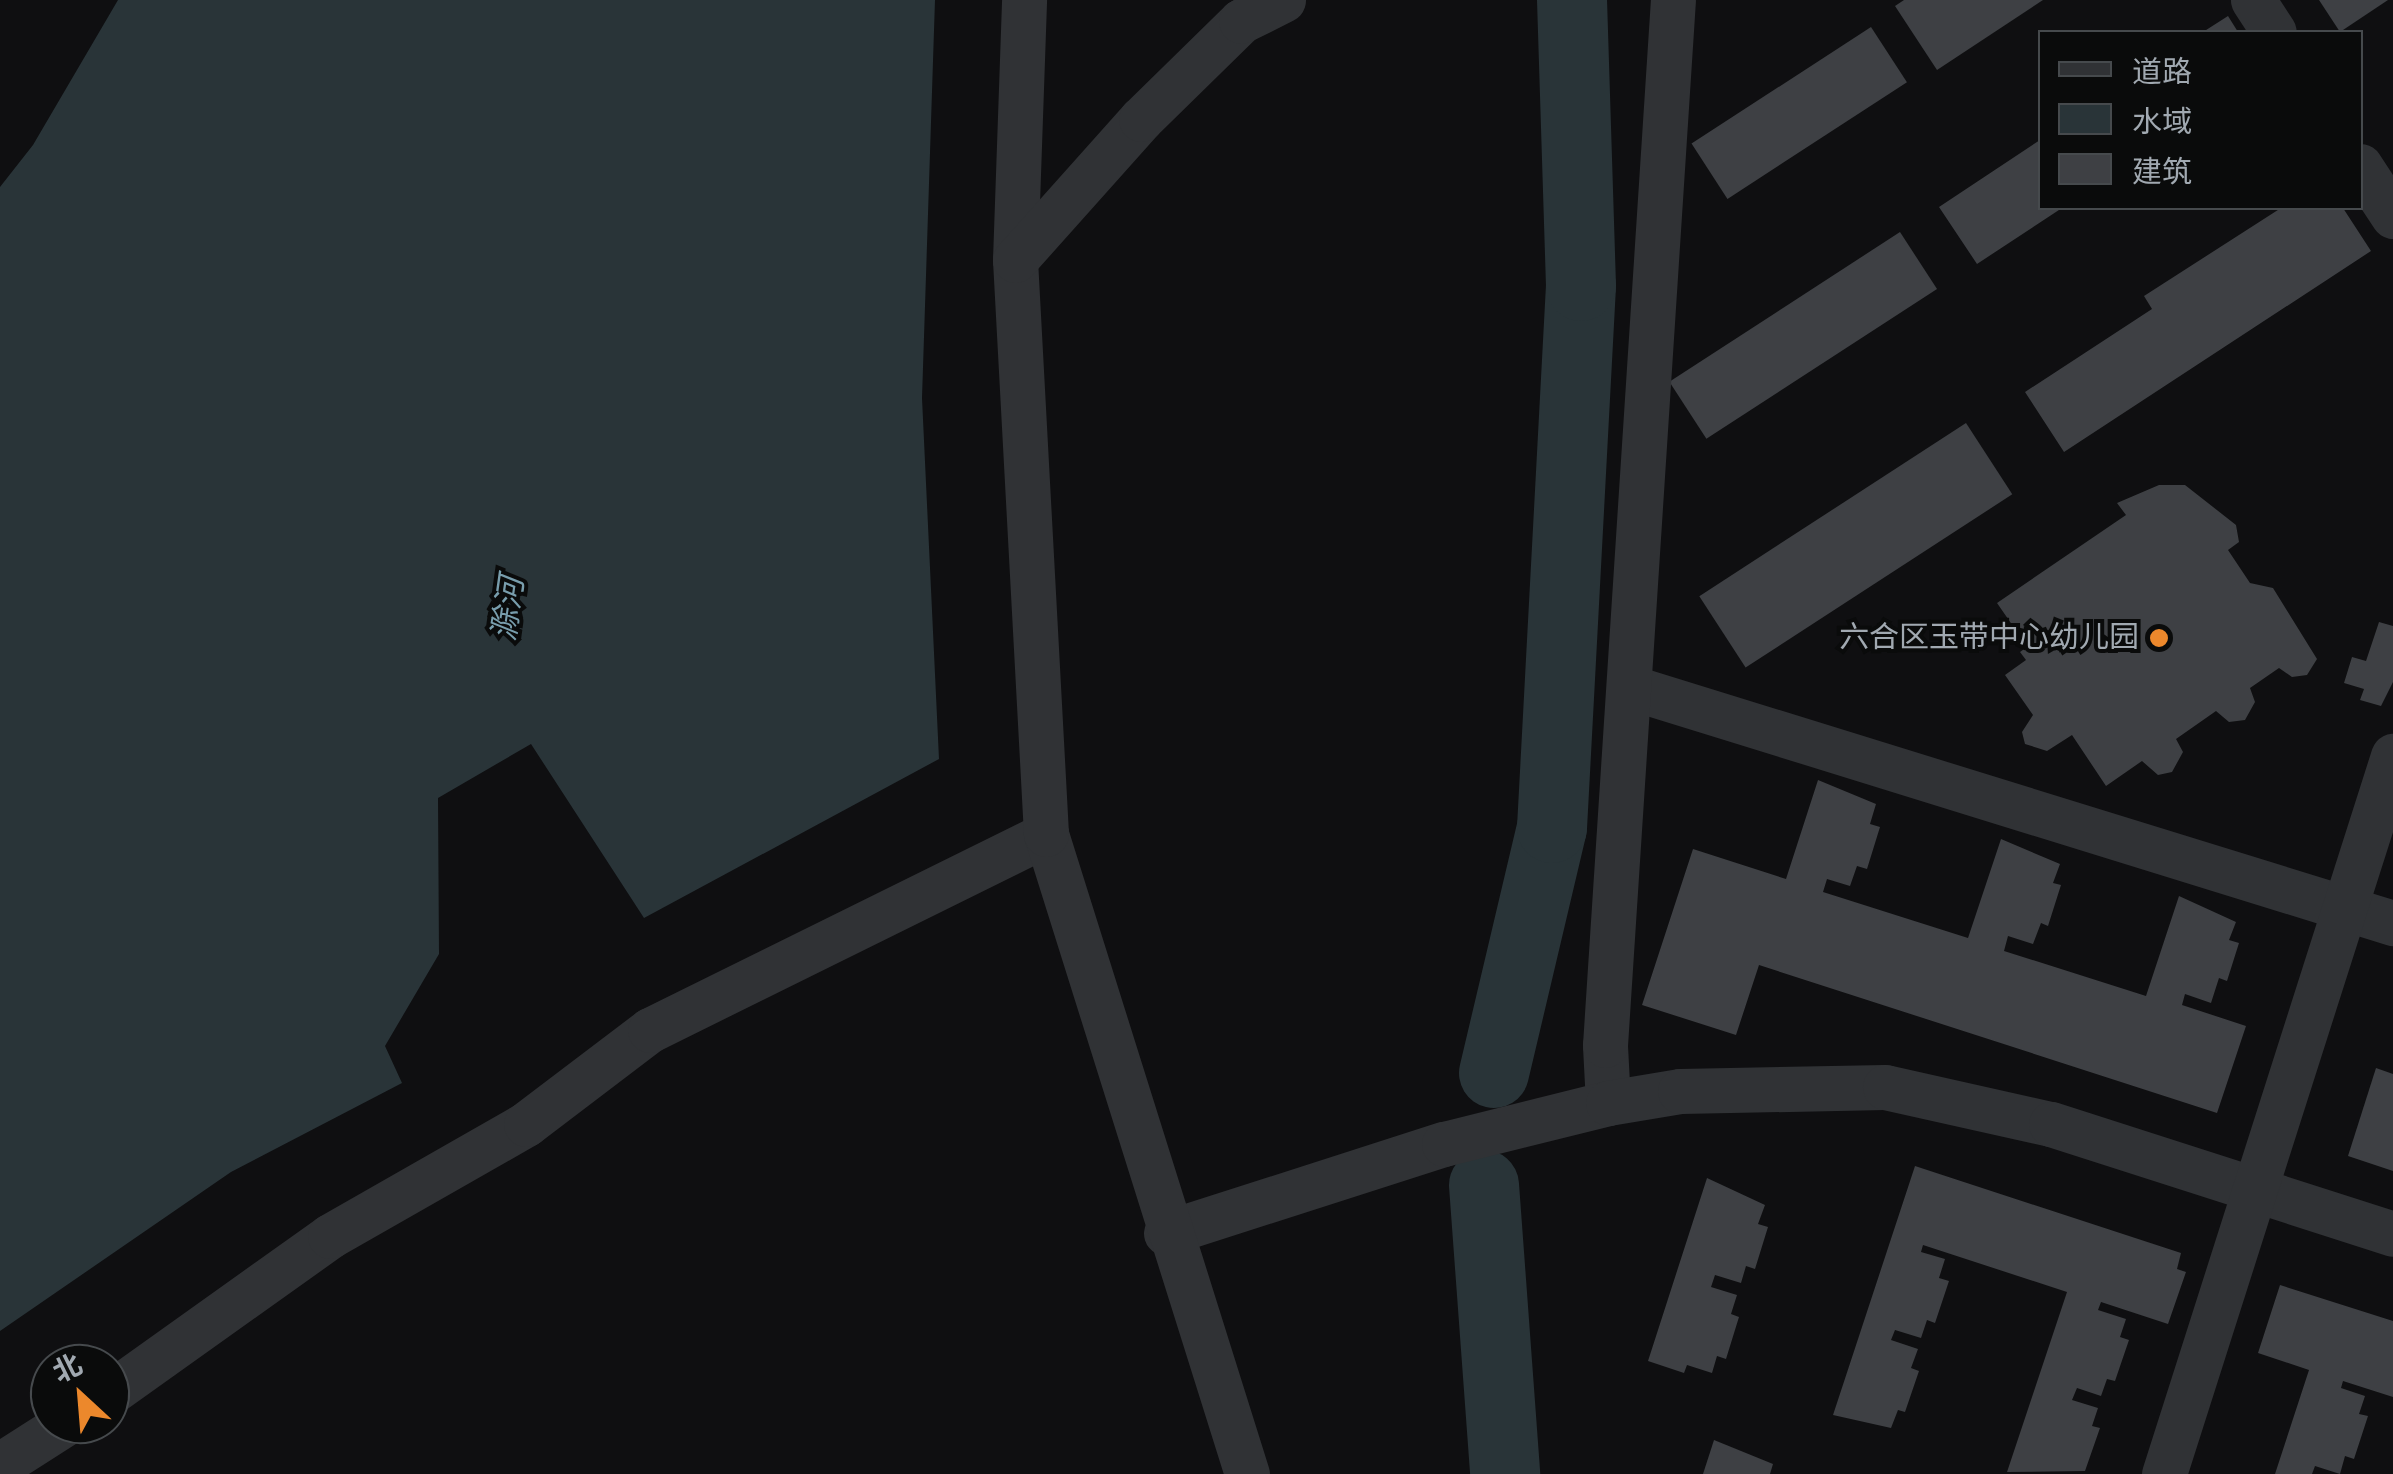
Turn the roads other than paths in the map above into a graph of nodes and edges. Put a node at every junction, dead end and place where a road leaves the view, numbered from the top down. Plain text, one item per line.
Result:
1 (1024, 0) edge
2 (1283, 0) edge
3 (1673, 0) edge
4 (2253, 0) edge
5 (2273, 30) edge
6 (2363, 171) edge
7 (2393, 216) edge
8 (1014, 260) junction
9 (1630, 686) junction
10 (2393, 756) edge
11 (1046, 834) junction
12 (2344, 907) junction
13 (2393, 923) edge
14 (1608, 1103) junction
15 (2260, 1191) junction
16 (1166, 1233) junction
17 (2393, 1234) edge
18 (130, 1379) edge
19 (33, 1444) edge
20 (0, 1465) edge
21 (1247, 1474) edge
22 (2164, 1474) edge

1 - 8 street
2 - 8 street
3 - 9 street
4 - 5 street
6 - 7 street
8 - 11 street
9 - 12 street
9 - 14 street
10 - 12 street
11 - 16 street
11 - 18 street
12 - 13 street
12 - 15 street
14 - 15 street
14 - 16 street
15 - 17 street
15 - 22 street
16 - 21 street
19 - 20 street

